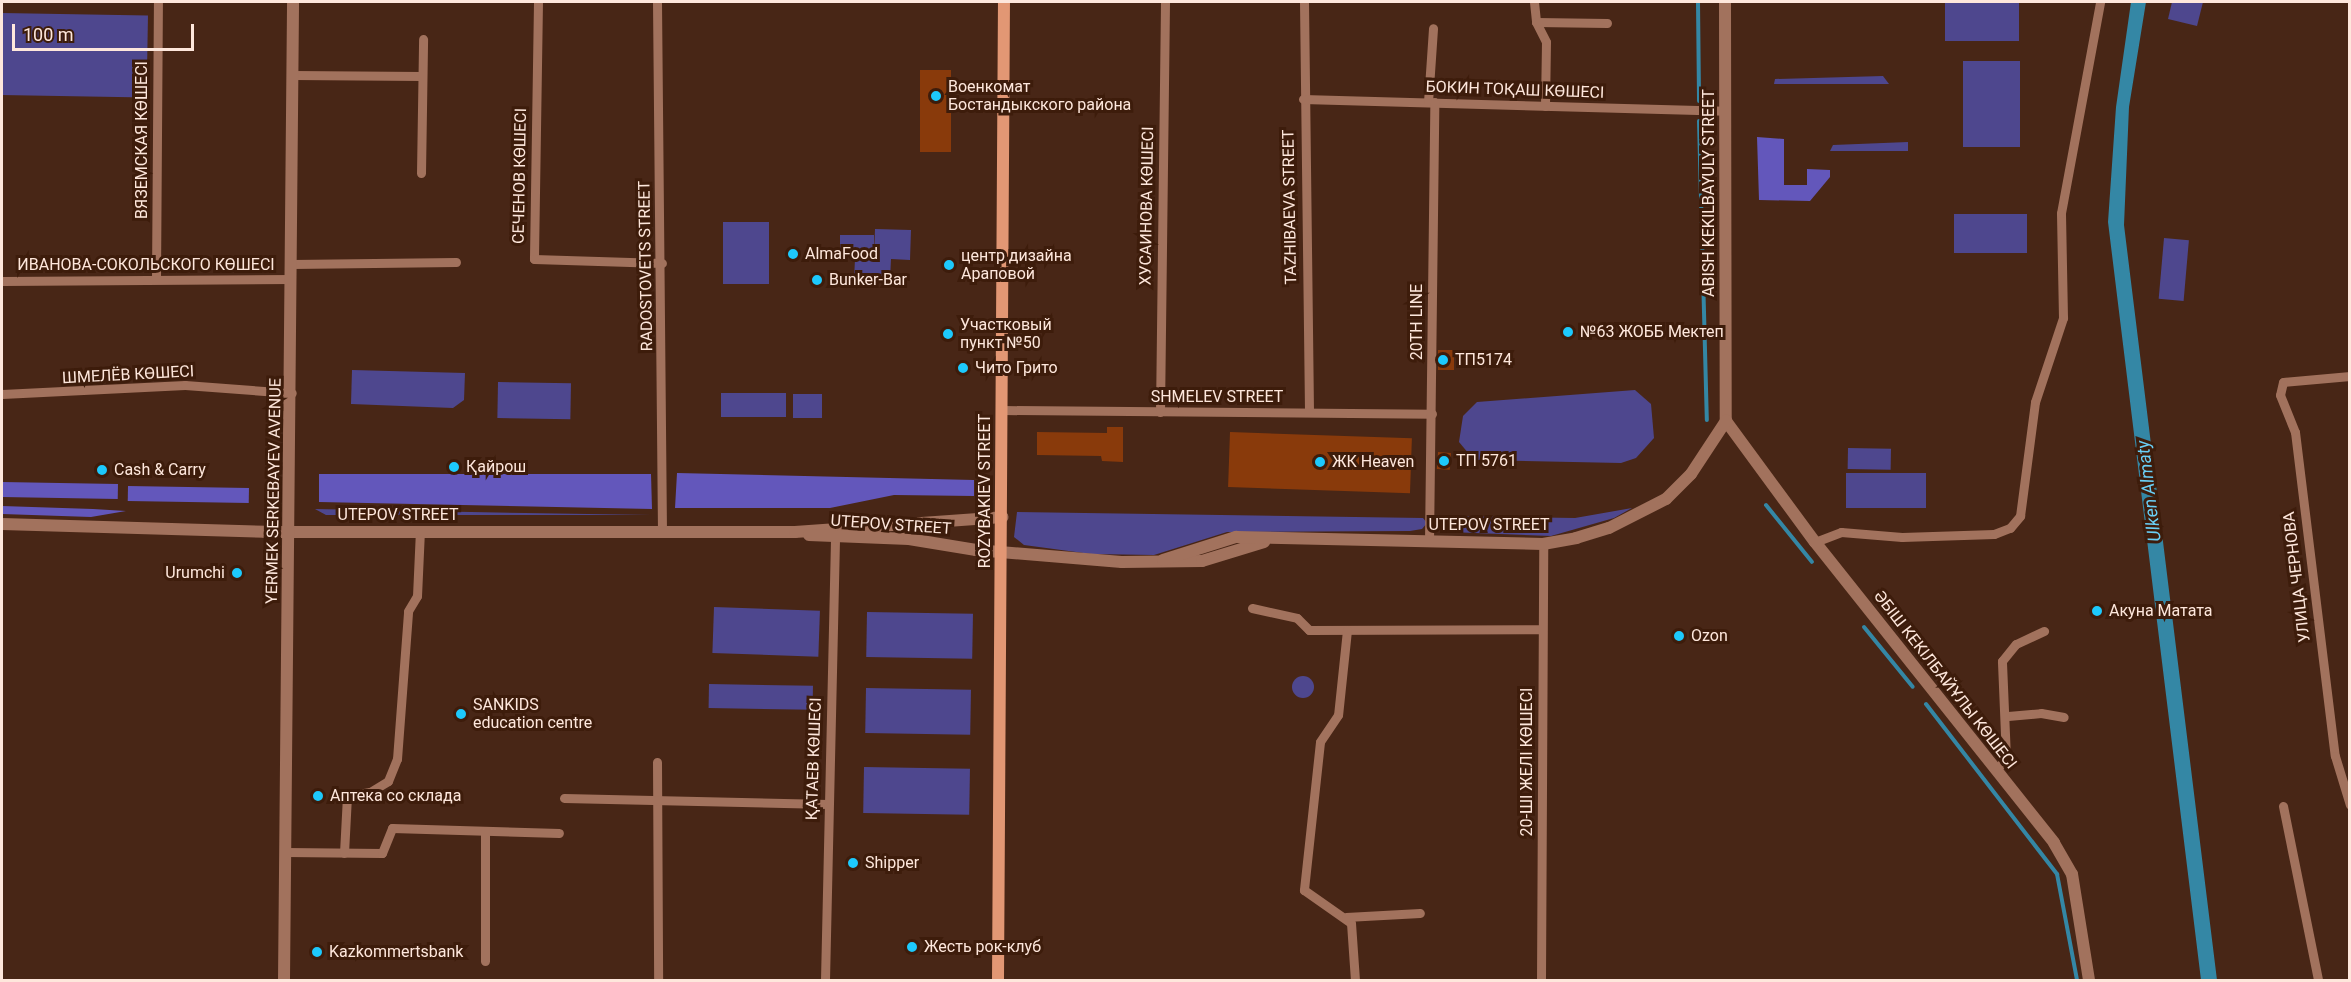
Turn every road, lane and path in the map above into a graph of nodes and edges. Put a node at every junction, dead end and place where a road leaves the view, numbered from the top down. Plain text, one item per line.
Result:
1 (158, 2) edge
2 (293, 2) edge
3 (538, 2) edge
4 (657, 2) edge
5 (1004, 2) edge
6 (1165, 2) edge
7 (1304, 2) edge
8 (1534, 2) edge
9 (1725, 2) edge
10 (2100, 2) edge
11 (1536, 22) junction
12 (1607, 23) dead end
13 (1433, 28) dead end
14 (423, 39) dead end
15 (293, 75) junction
16 (422, 76) junction
17 (1303, 99) junction
18 (1431, 102) junction
19 (1545, 106) junction
20 (1725, 111) junction
21 (421, 173) dead end
22 (456, 262) dead end
23 (662, 263) junction
24 (292, 264) junction
25 (156, 279) junction
26 (291, 279) junction
27 (2, 280) edge
28 (2349, 376) edge
29 (292, 393) junction
30 (2, 394) edge
31 (1003, 410) junction
32 (1160, 411) junction
33 (1309, 412) junction
34 (1432, 414) junction
35 (1726, 421) junction
36 (1002, 517) junction
37 (2, 524) edge
38 (420, 531) junction
39 (662, 531) junction
40 (290, 532) junction
41 (795, 532) junction
42 (835, 539) junction
43 (1429, 542) junction
44 (1815, 542) junction
45 (1544, 544) junction
46 (1002, 552) junction
47 (1252, 608) dead end
48 (1542, 629) junction
49 (1347, 630) junction
50 (2044, 631) dead end
51 (2007, 716) junction
52 (2064, 717) dead end
53 (657, 762) dead end
54 (1996, 770) junction
55 (564, 798) dead end
56 (656, 801) junction
57 (828, 804) junction
58 (2349, 805) edge
59 (2283, 806) dead end
60 (485, 831) junction
61 (559, 833) dead end
62 (286, 852) junction
63 (344, 853) junction
64 (1420, 913) dead end
65 (1346, 917) junction
66 (485, 962) dead end
67 (284, 981) edge
68 (658, 981) edge
69 (825, 981) edge
70 (998, 981) edge
71 (1355, 981) edge
72 (1541, 981) edge
73 (2089, 981) edge
74 (2318, 981) edge

1 - 25 street, ВЯЗЕМСКАЯ КӨШЕСІ
2 - 15 street, YERMEK SERKEBAYEV AVENUE
3 - 23 street, СЕЧЕНОВ КӨШЕСІ
4 - 23 street, RADOSTOVETS STREET
5 - 31 main road, ROZYBAKIEV STREET
6 - 32 street, ХУСАИНОВА КӨШЕСІ
7 - 17 street, TAZHIBAEVA STREET
8 - 11 street
9 - 20 street, ABISH KEKILBAYULY STREET
10 - 44 street
11 - 12 street
11 - 19 street
13 - 18 street, 20TH LINE
14 - 16 street
15 - 16 street
15 - 24 street, YERMEK SERKEBAYEV AVENUE
16 - 21 street
17 - 18 street, БОКИН ТОҚАШ КӨШЕСІ
17 - 33 street, TAZHIBAEVA STREET
18 - 19 street, БОКИН ТОҚАШ КӨШЕСІ
18 - 34 street, 20TH LINE
19 - 20 street, БОКИН ТОҚАШ КӨШЕСІ
20 - 35 street, ABISH KEKILBAYULY STREET
22 - 24 street
23 - 39 street, RADOSTOVETS STREET
24 - 26 street, YERMEK SERKEBAYEV AVENUE
25 - 26 street, ИВАНОВА-СОКОЛЬСКОГО КӨШЕСІ
25 - 27 street, ИВАНОВА-СОКОЛЬСКОГО КӨШЕСІ
26 - 29 street, YERMEK SERKEBAYEV AVENUE
28 - 58 street, УЛИЦА ЧЕРНОВА
29 - 30 street, ШМЕЛЁВ КӨШЕСІ
29 - 40 street, YERMEK SERKEBAYEV AVENUE
31 - 32 street, SHMELEV STREET
31 - 36 main road, ROZYBAKIEV STREET
32 - 33 street, SHMELEV STREET
33 - 34 street, SHMELEV STREET
34 - 43 street, 20TH LINE
35 - 44 street, ӘБІШ КЕКІЛБАЙҰЛЫ КӨШЕСІ
35 - 45 street, UTEPOV STREET
36 - 41 street, UTEPOV STREET
36 - 46 main road, ROZYBAKIEV STREET
37 - 40 street, UTEPOV STREET
38 - 39 street, UTEPOV STREET
38 - 40 street, UTEPOV STREET
38 - 63 street
39 - 41 street, UTEPOV STREET
40 - 62 street, YERMEK SERKEBAYEV AVENUE
41 - 42 street, UTEPOV STREET
42 - 46 street, UTEPOV STREET
42 - 57 street, ҚАТАЕВ КӨШЕСІ
43 - 45 street, UTEPOV STREET
43 - 46 street, UTEPOV STREET
44 - 54 street, ӘБІШ КЕКІЛБАЙҰЛЫ КӨШЕСІ
45 - 48 street, 20-ШІ ЖЕЛІ КӨШЕСІ
46 - 70 main road, ROZYBAKIEV STREET
47 - 49 street
48 - 49 street
48 - 72 street, 20-ШІ ЖЕЛІ КӨШЕСІ
49 - 65 street
50 - 51 street
51 - 52 street
51 - 54 street
53 - 56 street
54 - 73 street, ӘБІШ КЕКІЛБАЙҰЛЫ КӨШЕСІ
55 - 56 street
56 - 57 street
56 - 68 street
57 - 69 street, ҚАТАЕВ КӨШЕСІ
59 - 74 street
60 - 61 street
60 - 63 street
60 - 66 street
62 - 63 street
62 - 67 street, YERMEK SERKEBAYEV AVENUE
64 - 65 street
65 - 71 street

